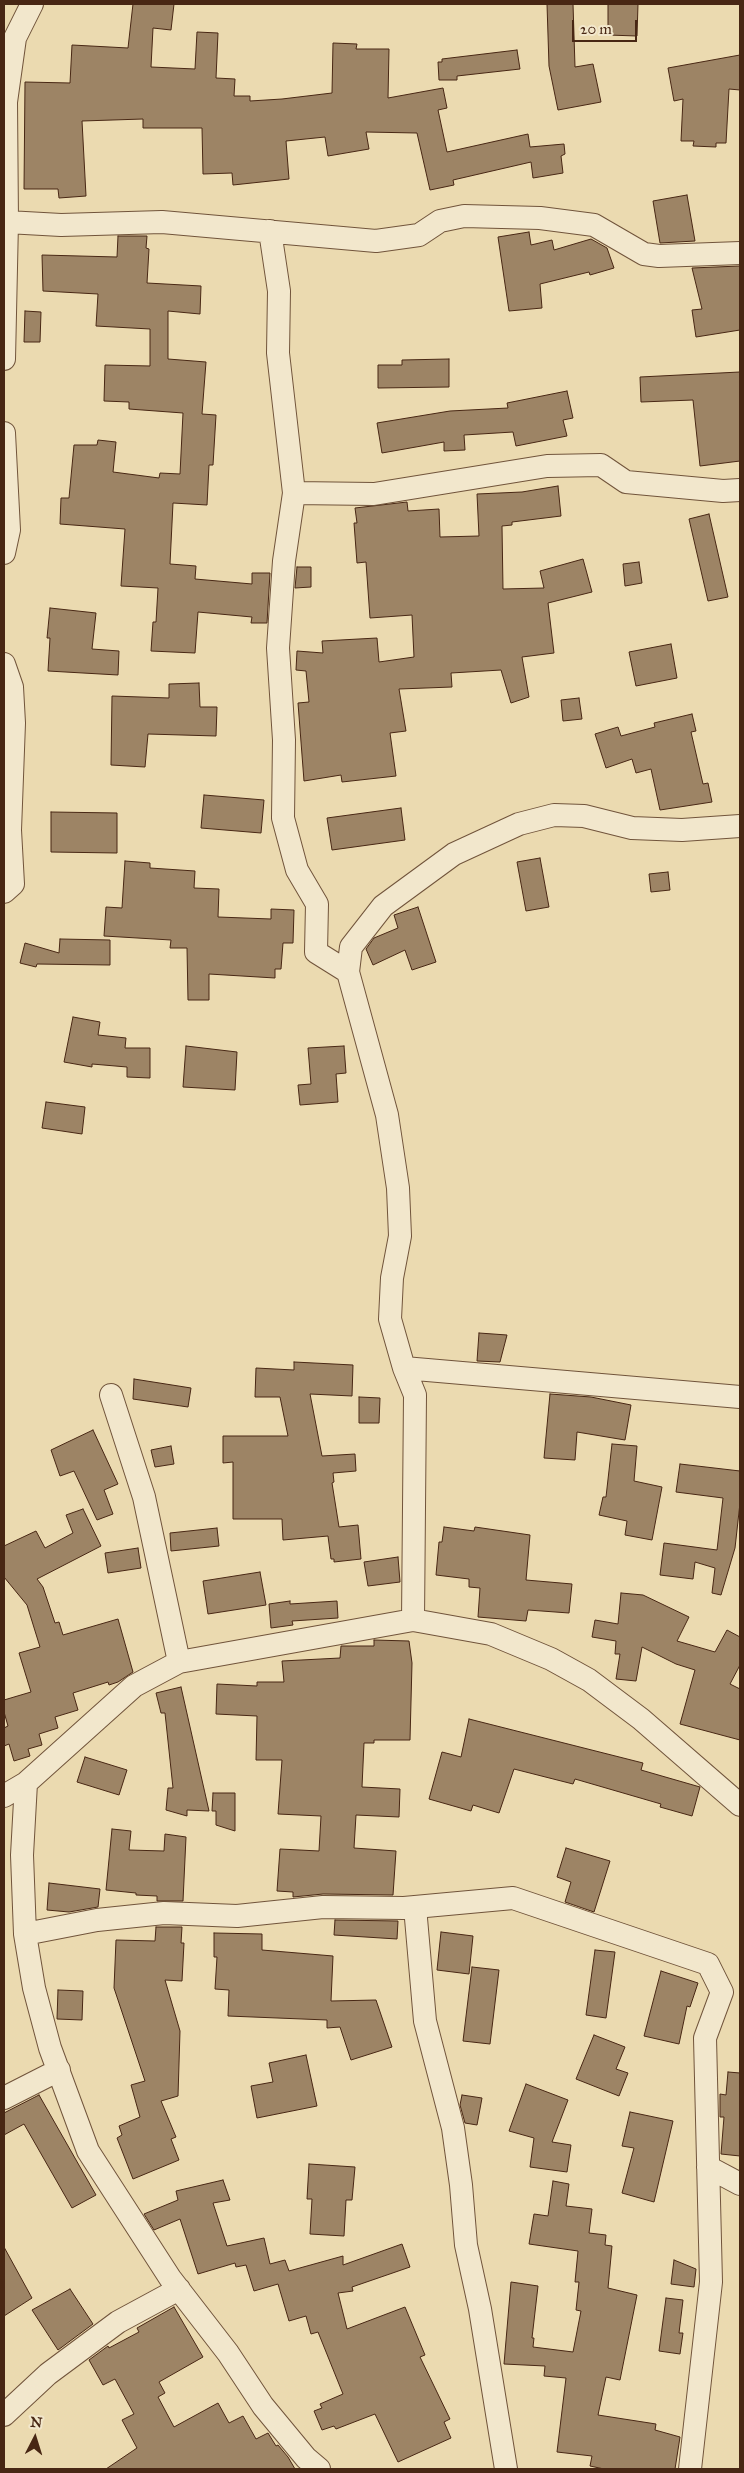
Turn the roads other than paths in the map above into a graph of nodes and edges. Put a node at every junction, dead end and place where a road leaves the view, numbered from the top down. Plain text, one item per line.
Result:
1 (32, 4) edge
2 (9, 37) edge
3 (7, 222) junction
4 (270, 231) junction
5 (740, 253) edge
6 (4, 359) edge
7 (4, 433) edge
8 (740, 490) edge
9 (294, 493) junction
10 (4, 553) edge
11 (4, 664) edge
12 (740, 826) edge
13 (4, 892) edge
14 (351, 947) junction
15 (316, 952) junction
16 (348, 972) junction
17 (404, 1368) junction
18 (112, 1395) dead end
19 (740, 1397) edge
20 (413, 1620) junction
21 (179, 1662) junction
22 (26, 1783) junction
23 (4, 1796) edge
24 (740, 1805) edge
25 (414, 1907) junction
26 (25, 1934) junction
27 (59, 2070) junction
28 (4, 2098) edge
29 (708, 2168) junction
30 (740, 2184) edge
31 (179, 2289) junction
32 (4, 2415) edge
33 (319, 2469) edge
34 (506, 2469) edge
35 (690, 2469) edge

1 - 2 street
2 - 3 street
3 - 4 street
3 - 6 street
4 - 5 street
4 - 9 street
7 - 10 street
8 - 9 street
9 - 15 street
11 - 13 street
12 - 14 street
14 - 15 street
14 - 16 street
15 - 16 street
16 - 17 street
17 - 19 street
17 - 20 street
18 - 21 street
20 - 21 street
20 - 24 street
21 - 22 street
22 - 23 street
22 - 26 street
25 - 26 street
25 - 29 street
25 - 34 street
26 - 27 street
27 - 28 street
27 - 31 street
29 - 30 street
29 - 35 street
31 - 32 street
31 - 33 street

